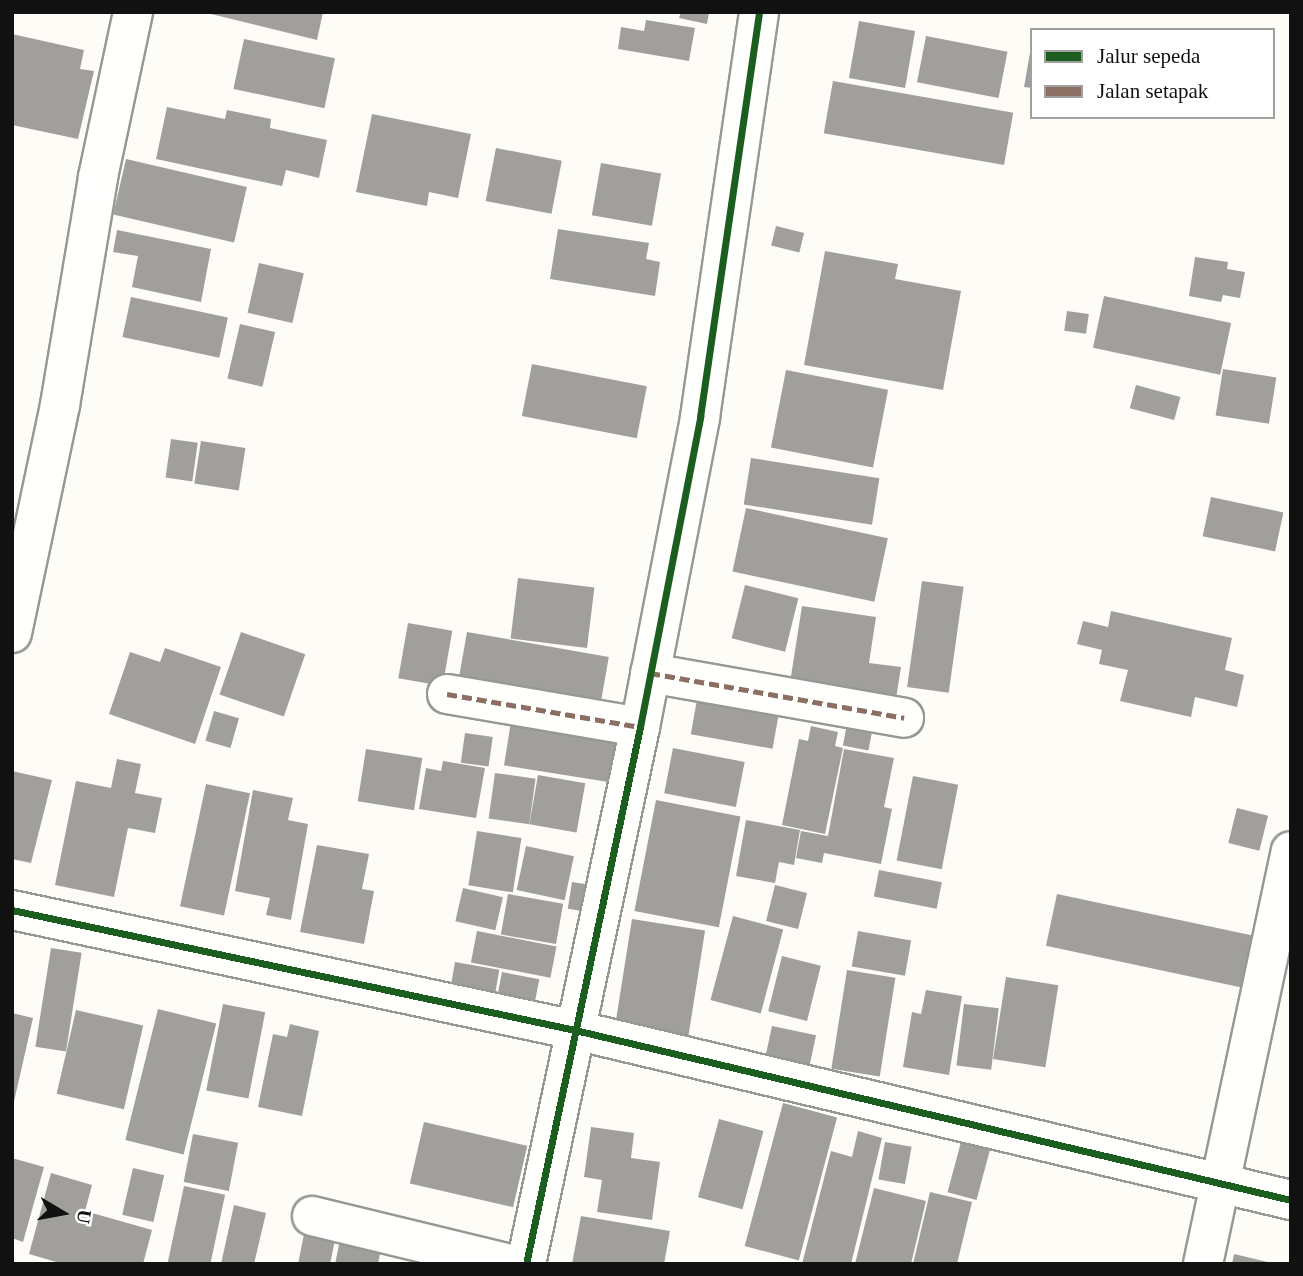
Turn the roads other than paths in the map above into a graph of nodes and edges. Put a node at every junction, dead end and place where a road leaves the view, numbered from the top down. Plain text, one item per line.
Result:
1 (133, 12) edge
2 (759, 12) edge
3 (12, 634) edge
4 (650, 673) junction
5 (447, 694) dead end
6 (904, 718) dead end
7 (640, 727) junction
8 (1291, 851) edge
9 (12, 910) edge
10 (575, 1030) junction
11 (1220, 1185) junction
12 (1291, 1200) edge
13 (312, 1216) dead end
14 (511, 1264) edge
15 (526, 1264) edge
16 (1203, 1264) edge

1 - 3 street
2 - 4 street
4 - 6 street
4 - 7 street
5 - 7 street
7 - 10 street
8 - 11 street
9 - 10 street
10 - 11 street
10 - 15 street
11 - 12 street
11 - 16 street
13 - 14 street

